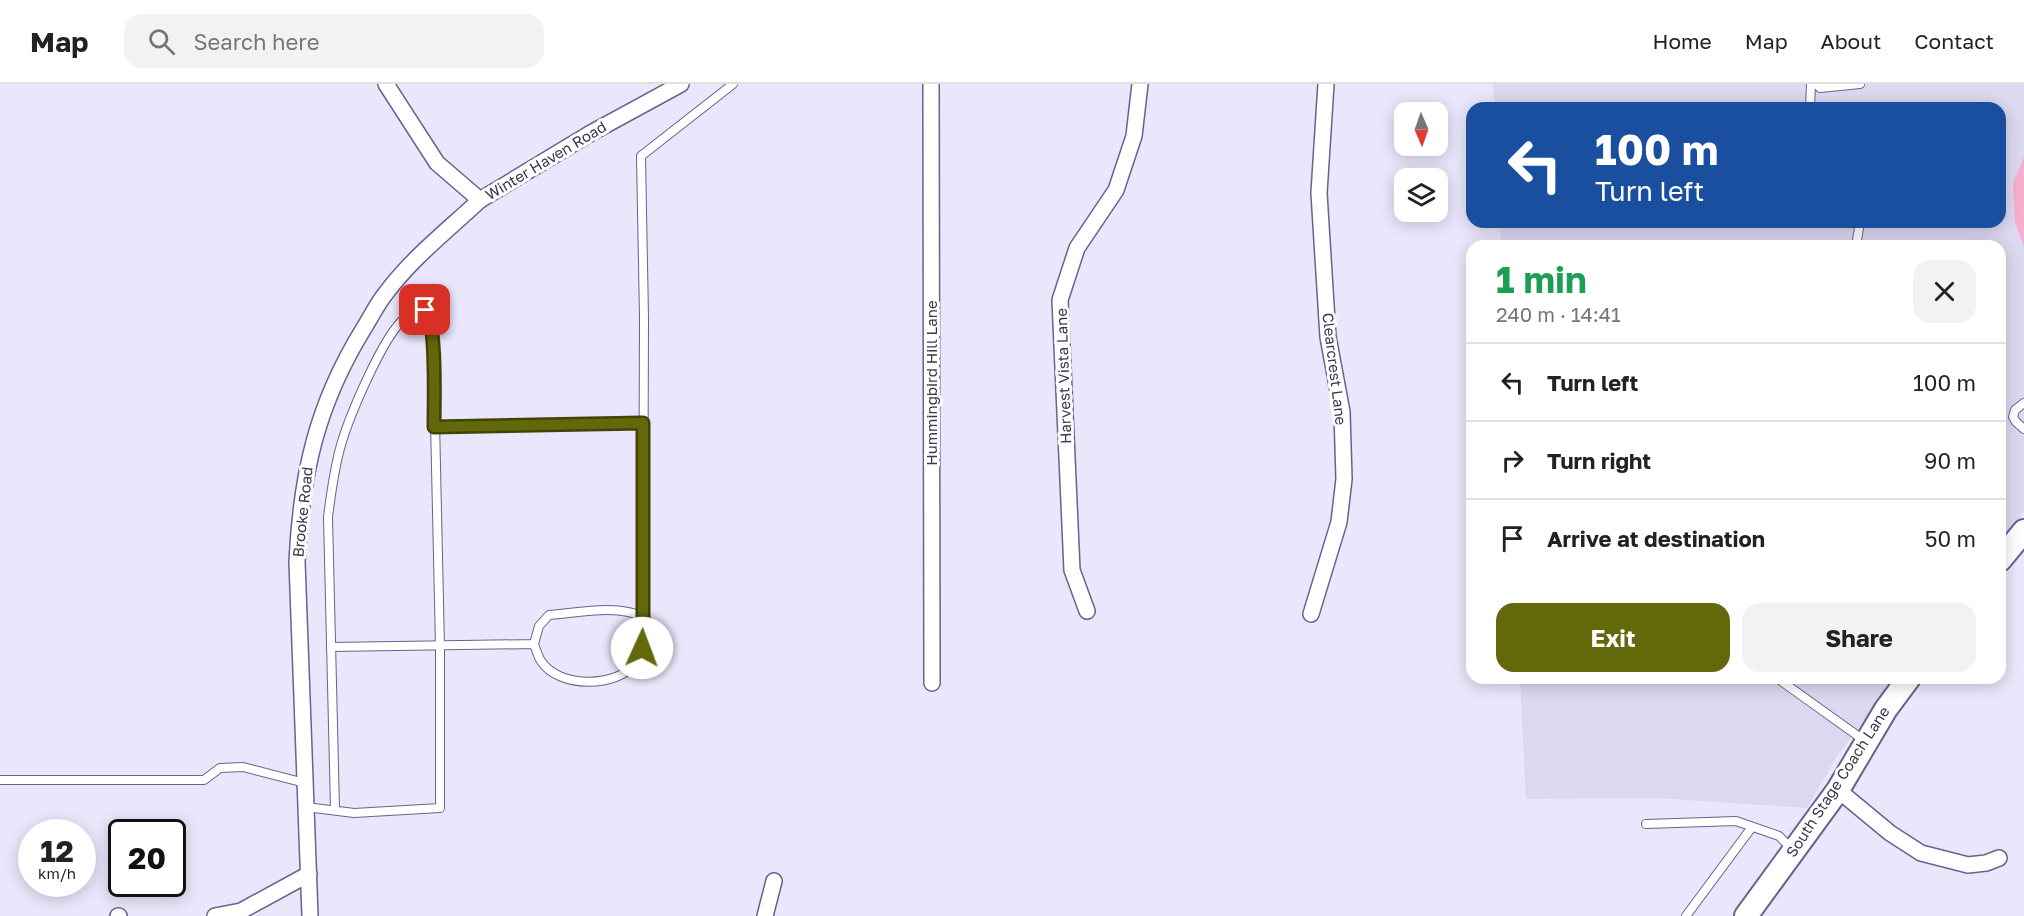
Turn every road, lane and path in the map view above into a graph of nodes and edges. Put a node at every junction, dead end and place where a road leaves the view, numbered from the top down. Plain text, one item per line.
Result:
1 (386, 84) edge
2 (681, 84) edge
3 (733, 84) edge
4 (931, 84) edge
5 (1140, 84) edge
6 (1326, 84) edge
7 (1811, 84) edge
8 (1816, 84) edge
9 (1860, 84) edge
10 (1810, 102) edge
11 (480, 200) junction
12 (1859, 228) edge
13 (1857, 240) dead end
14 (2024, 403) edge
15 (643, 423) junction
16 (434, 427) junction
17 (2024, 429) edge
18 (2024, 531) edge
19 (2006, 553) edge
20 (1087, 611) dead end
21 (1311, 614) dead end
22 (643, 617) junction
23 (534, 644) junction
24 (331, 647) junction
25 (440, 647) junction
26 (932, 683) dead end
27 (1785, 684) edge
28 (1905, 684) edge
29 (1866, 742) junction
30 (0, 780) edge
31 (305, 783) junction
32 (1838, 790) junction
33 (306, 807) junction
34 (335, 809) junction
35 (1646, 824) dead end
36 (1752, 827) junction
37 (1794, 851) junction
38 (1999, 858) dead end
39 (309, 874) junction
40 (774, 881) dead end
41 (215, 916) edge
42 (310, 916) edge
43 (765, 916) edge
44 (1686, 916) edge
45 (1746, 916) edge

1 - 11 street, Winter Haven Road
2 - 11 street, Winter Haven Road
3 - 15 lane
4 - 26 street, Hummingbird Hill Lane
5 - 20 street, Harvest Vista Lane
6 - 21 street, Clearcrest Lane
7 - 10 lane
8 - 9 lane
11 - 31 street, Brooke Road
12 - 13 lane
14 - 17 lane
15 - 16 lane
15 - 22 lane
16 - 24 lane
16 - 25 lane
18 - 19 main road
22 - 23 lane
22 - 23 lane
23 - 25 lane
24 - 25 lane
24 - 34 lane
25 - 34 lane
27 - 29 lane
28 - 29 main road, South Stage Coach Lane
29 - 32 main road, South Stage Coach Lane
30 - 31 lane
31 - 33 street, Brooke Road
32 - 37 main road, South Stage Coach Lane
32 - 38 street
33 - 34 lane
33 - 39 street, Brooke Road
35 - 36 lane
36 - 37 lane
36 - 44 lane
37 - 45 main road, South Stage Coach Lane
39 - 41 street
39 - 42 street, Brooke Road
40 - 43 street

